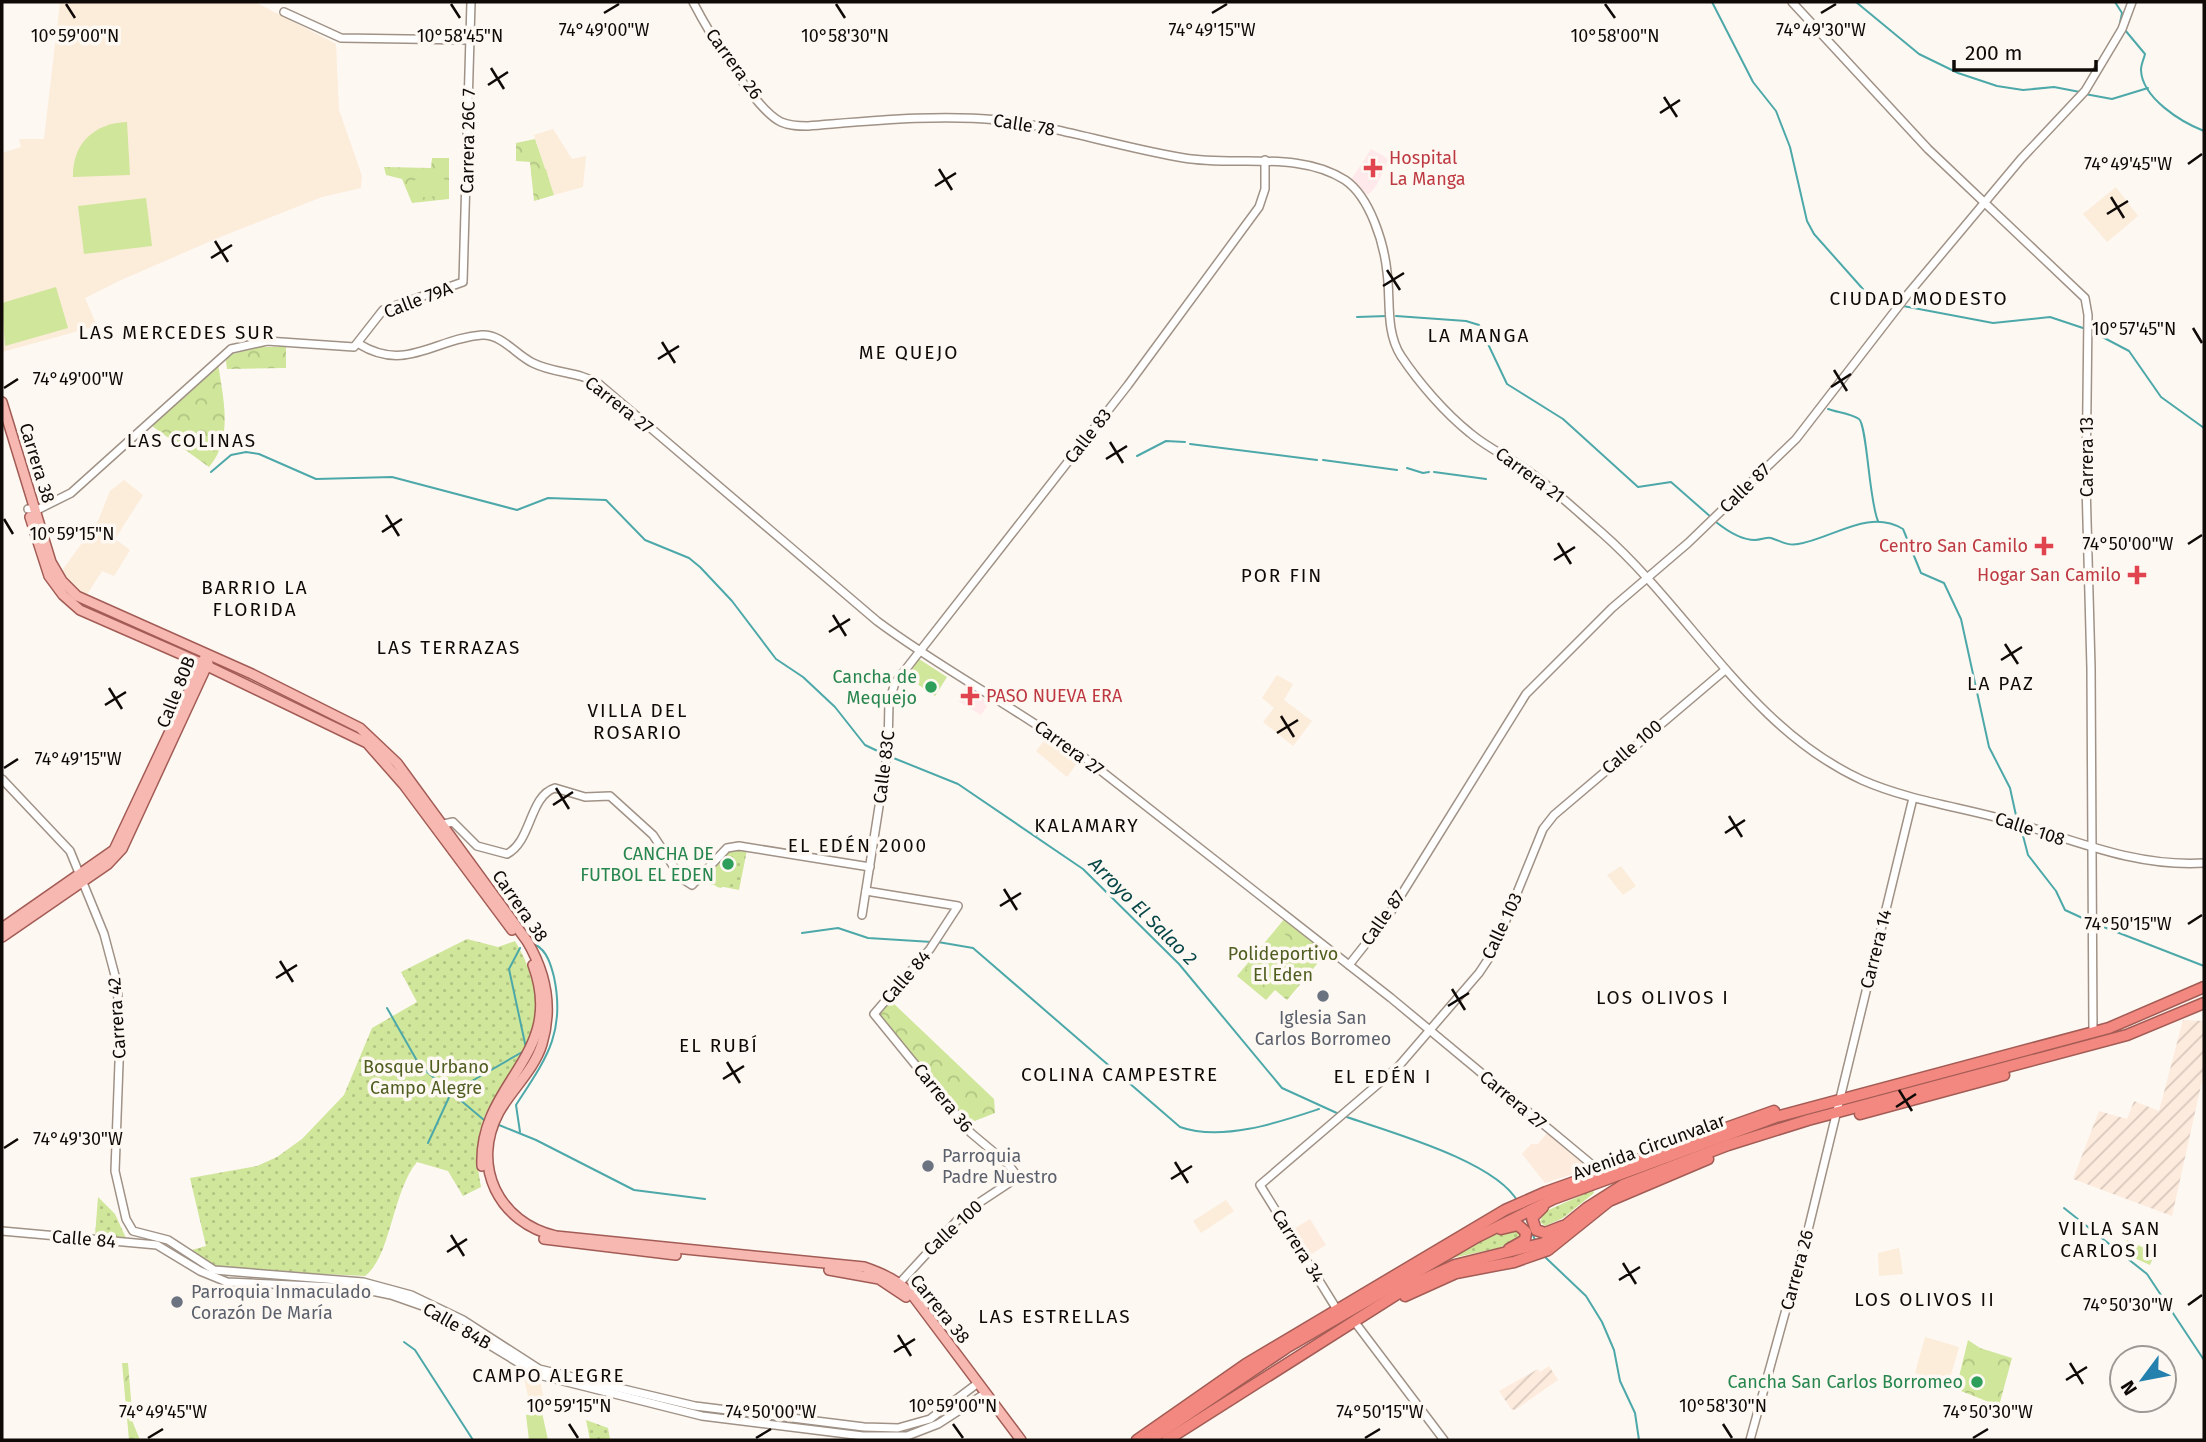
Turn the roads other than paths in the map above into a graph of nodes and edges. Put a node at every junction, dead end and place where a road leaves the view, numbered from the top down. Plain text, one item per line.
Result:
1 (471, 2) edge
2 (693, 2) edge
3 (1792, 2) edge
4 (2132, 2) edge
5 (284, 12) dead end
6 (470, 40) junction
7 (781, 122) joint
8 (1265, 160) junction
9 (1986, 201) junction
10 (464, 279) joint
11 (359, 344) junction
12 (2, 402) edge
13 (2, 421) edge
14 (31, 510) junction
15 (1648, 578) junction
16 (920, 652) junction
17 (209, 655) junction
18 (204, 665) junction
19 (1725, 670) junction
20 (889, 702) joint
21 (1858, 778) joint
22 (2, 779) edge
23 (1913, 798) junction
24 (439, 825) junction
25 (1543, 829) joint
26 (2092, 850) junction
27 (2204, 863) edge
28 (870, 867) junction
29 (82, 876) junction
30 (866, 891) junction
31 (862, 915) dead end
32 (2, 928) edge
33 (2, 937) edge
34 (1349, 965) junction
35 (2204, 987) edge
36 (2204, 1003) edge
37 (874, 1014) joint
38 (1429, 1030) junction
39 (2093, 1033) junction
40 (1841, 1099) junction
41 (1836, 1116) junction
42 (1602, 1173) junction
43 (1018, 1177) joint
44 (1260, 1185) joint
45 (1553, 1199) junction
46 (124, 1208) junction
47 (1521, 1208) junction
48 (1567, 1225) junction
49 (2, 1231) edge
50 (137, 1233) joint
51 (1477, 1237) junction
52 (136, 1243) junction
53 (167, 1244) junction
54 (1542, 1249) junction
55 (1489, 1256) junction
56 (898, 1285) junction
57 (1336, 1308) junction
58 (1354, 1321) junction
59 (976, 1385) junction
60 (983, 1394) junction
61 (722, 1418) junction
62 (1196, 1422) junction
63 (709, 1425) dead end
64 (1151, 1436) edge
65 (1015, 1440) edge
66 (1021, 1440) edge
67 (1137, 1440) edge
68 (1167, 1440) edge
69 (1184, 1440) edge
70 (1444, 1440) edge
71 (1750, 1440) edge

1 - 6 street, Carrera 26C 7
2 - 7 street, Carrera 26
3 - 9 street, Carrera 13
4 - 9 street, Calle 87
5 - 6 street
6 - 10 street, Carrera 26C 7
7 - 8 street, Calle 78
8 - 15 street, Carrera 21
8 - 16 street, Calle 83
9 - 15 street, Calle 87
9 - 26 street, Carrera 13
10 - 11 street, Calle 79A
11 - 14 street
11 - 16 street, Carrera 27
12 - 14 main road, Carrera 38
13 - 14 main road, Carrera 38
14 - 17 main road, Carrera 38
14 - 18 main road, Carrera 38
15 - 19 street, Carrera 21
15 - 34 street, Calle 87
16 - 20 street, Calle 83
16 - 34 street, Carrera 27
17 - 18 main road, Calle 80B
17 - 24 main road, Carrera 38
18 - 24 main road, Carrera 38
18 - 29 main road, Calle 80B
19 - 21 street, Carrera 21
19 - 25 street, Calle 100
20 - 28 street, Calle 83C
21 - 23 street, Calle 108
22 - 29 street, Carrera 42
23 - 26 street, Calle 108
23 - 40 street, Carrera 14
24 - 28 street
24 - 56 main road, Carrera 38
24 - 56 main road, Carrera 38
25 - 38 street, Calle 103
26 - 27 street, Calle 108
26 - 39 street, Carrera 13
28 - 30 street, Calle 83C
29 - 32 main road, Calle 80B
29 - 33 main road, Calle 80B
29 - 46 street, Carrera 42
30 - 31 street, Calle 83C
30 - 37 street, Calle 84
34 - 38 street, Carrera 27
35 - 39 highway, Avenida Circunvalar
36 - 41 highway, Avenida Circunvalar
37 - 43 street, Carrera 36
38 - 42 street, Carrera 27
38 - 44 street, Calle 103
39 - 40 highway, Avenida Circunvalar
40 - 41 street, Carrera 26
40 - 42 highway
40 - 45 highway, Avenida Circunvalar
41 - 48 highway, Avenida Circunvalar
41 - 54 highway
41 - 71 street, Carrera 26
42 - 47 highway
43 - 56 street, Calle 100
44 - 57 street, Carrera 34
45 - 47 highway, Avenida Circunvalar
45 - 48 highway
46 - 50 street, Carrera 42
46 - 52 street, Carrera 42
47 - 51 highway, Avenida Circunvalar
47 - 57 highway
48 - 54 highway, Avenida Circunvalar
49 - 52 street, Calle 84
50 - 53 street, Calle 84
51 - 55 highway
51 - 64 highway, Avenida Circunvalar
52 - 53 street, Calle 84
53 - 59 street, Calle 84B
53 - 61 street, Calle 84B
54 - 55 highway, Avenida Circunvalar
54 - 58 highway
55 - 58 highway, Avenida Circunvalar
56 - 59 main road, Carrera 38
57 - 64 highway
58 - 62 highway, Avenida Circunvalar
58 - 70 street
59 - 60 main road, Carrera 38
60 - 61 street, Calle 84B
60 - 65 main road, Carrera 38
60 - 66 main road, Carrera 38
61 - 63 street
62 - 68 highway, Avenida Circunvalar
62 - 69 highway
64 - 67 highway

